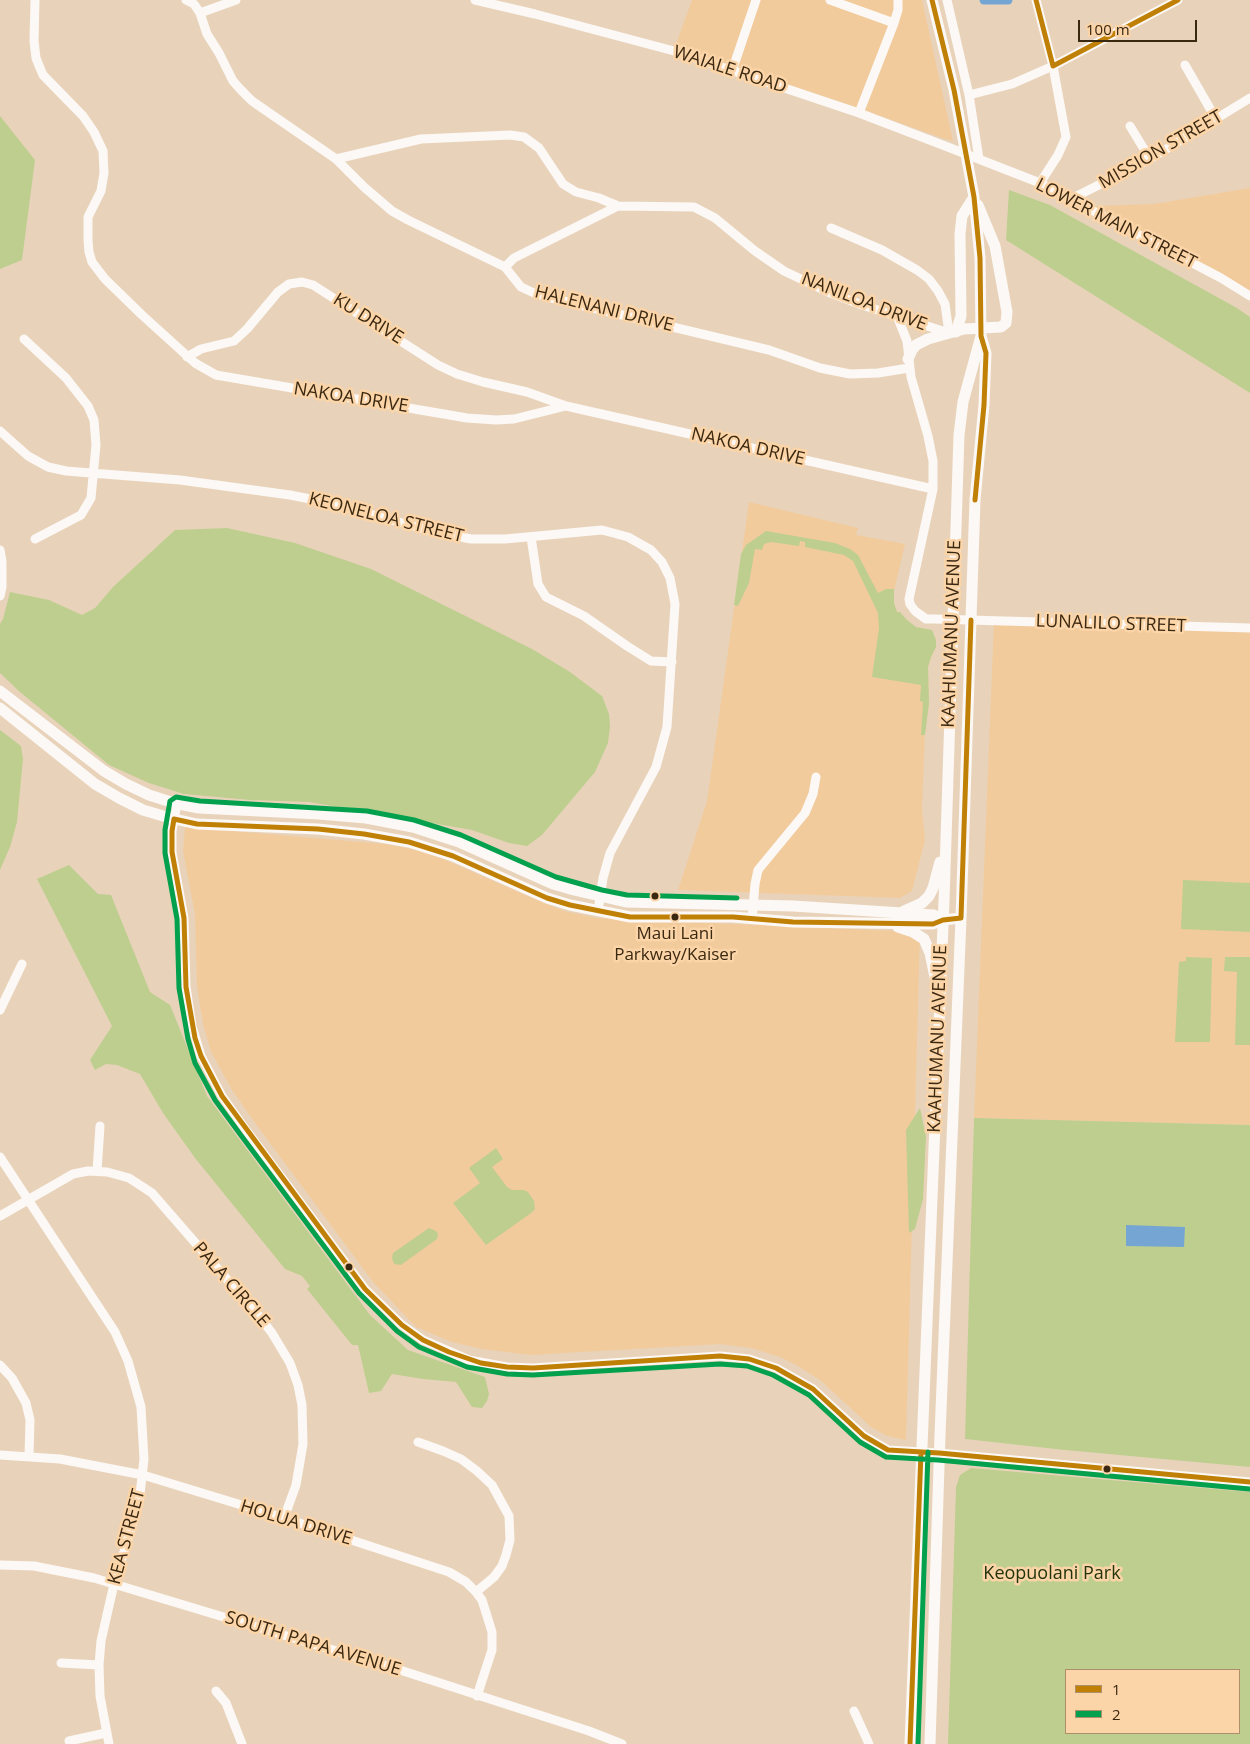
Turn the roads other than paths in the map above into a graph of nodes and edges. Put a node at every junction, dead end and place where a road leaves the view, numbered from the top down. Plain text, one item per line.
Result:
1 (35, 0) edge
2 (186, 0) edge
3 (236, 0) edge
4 (475, 0) edge
5 (756, 0) edge
6 (830, 0) edge
7 (898, 0) edge
8 (932, 0) edge
9 (947, 0) edge
10 (1036, 0) edge
11 (1178, 0) edge
12 (200, 13) junction
13 (894, 23) junction
14 (1185, 65) dead end
15 (1053, 66) junction
16 (732, 71) junction
17 (969, 95) junction
18 (1250, 98) edge
19 (860, 113) junction
20 (1216, 119) junction
21 (1130, 126) dead end
22 (336, 159) junction
23 (979, 159) junction
24 (1150, 159) junction
25 (1040, 183) junction
26 (974, 197) junction
27 (1071, 200) junction
28 (618, 206) junction
29 (831, 228) dead end
30 (505, 267) junction
31 (1250, 296) edge
32 (898, 316) junction
33 (957, 331) junction
34 (980, 336) junction
35 (24, 338) dead end
36 (188, 357) junction
37 (909, 363) junction
38 (566, 406) junction
39 (0, 431) edge
40 (959, 435) junction
41 (979, 458) junction
42 (958, 473) junction
43 (94, 474) junction
44 (933, 489) junction
45 (531, 537) junction
46 (35, 539) dead end
47 (0, 550) edge
48 (0, 596) edge
49 (953, 620) junction
50 (971, 620) junction
51 (1250, 628) edge
52 (672, 662) junction
53 (0, 691) edge
54 (0, 708) edge
55 (816, 777) dead end
56 (177, 804) junction
57 (174, 819) junction
58 (945, 843) junction
59 (600, 897) junction
60 (753, 906) junction
61 (598, 911) junction
62 (898, 913) junction
63 (961, 918) junction
64 (752, 919) junction
65 (943, 920) junction
66 (884, 923) junction
67 (22, 964) dead end
68 (939, 1004) junction
69 (0, 1010) edge
70 (100, 1126) dead end
71 (0, 1157) edge
72 (96, 1171) junction
73 (27, 1200) junction
74 (0, 1216) edge
75 (0, 1365) edge
76 (418, 1442) dead end
77 (921, 1452) junction
78 (939, 1453) junction
79 (0, 1455) edge
80 (29, 1456) junction
81 (143, 1475) junction
82 (1250, 1482) edge
83 (284, 1518) junction
84 (0, 1565) edge
85 (114, 1584) junction
86 (476, 1592) junction
87 (61, 1663) dead end
88 (99, 1665) junction
89 (216, 1691) dead end
90 (477, 1696) junction
91 (854, 1711) dead end
92 (106, 1733) junction
93 (69, 1741) dead end
94 (109, 1744) edge
95 (242, 1744) edge
96 (622, 1744) edge
97 (869, 1744) edge
98 (910, 1744) edge
99 (930, 1744) edge

1 - 36 street, NAKOA DRIVE
2 - 12 street
3 - 12 street
4 - 16 street, WAIALE ROAD
5 - 16 street
6 - 13 street
7 - 13 street
8 - 26 main road, KAAHUMANU AVENUE
9 - 17 street
10 - 15 street
11 - 15 street
12 - 22 street
13 - 19 street
14 - 20 street
15 - 17 street
15 - 25 street
16 - 19 street, WAIALE ROAD
17 - 23 street
18 - 20 street, MISSION STREET
19 - 23 street, WAIALE ROAD
20 - 24 street, MISSION STREET
21 - 24 street
22 - 28 street, NANILOA DRIVE
22 - 30 street, HALENANI DRIVE
23 - 25 street, LOWER MAIN STREET
24 - 27 street, MISSION STREET
25 - 27 street, LOWER MAIN STREET
26 - 33 main road
26 - 33 main road
26 - 34 main road, KAAHUMANU AVENUE
27 - 31 street, LOWER MAIN STREET
28 - 30 street
28 - 32 street, NANILOA DRIVE
29 - 33 street
30 - 37 street, HALENANI DRIVE
32 - 33 street, NANILOA DRIVE
32 - 37 street
33 - 37 main road
34 - 40 main road, KAAHUMANU AVENUE
34 - 41 main road, KAAHUMANU AVENUE
35 - 43 street
36 - 38 street, NAKOA DRIVE
36 - 38 street, KU DRIVE
37 - 44 street
38 - 44 street, NAKOA DRIVE
39 - 43 street, KEONELOA STREET
40 - 41 main road
40 - 42 main road, KAAHUMANU AVENUE
41 - 42 main road
41 - 50 main road, KAAHUMANU AVENUE
42 - 49 main road, KAAHUMANU AVENUE
43 - 45 street, KEONELOA STREET
43 - 46 street
44 - 49 street, LUNALILO STREET
45 - 52 street
45 - 52 street, KEONELOA STREET
47 - 48 street
49 - 50 street, LUNALILO STREET
49 - 58 main road, KAAHUMANU AVENUE
50 - 51 street, LUNALILO STREET
50 - 63 main road, KAAHUMANU AVENUE
52 - 59 street, KEONELOA STREET
53 - 56 main road
54 - 57 main road
55 - 60 street
56 - 57 street
56 - 59 main road
57 - 61 main road
57 - 77 street
58 - 62 main road
58 - 65 main road, KAAHUMANU AVENUE
59 - 60 main road
59 - 61 street, KEONELOA STREET
60 - 62 main road
60 - 64 street
61 - 64 main road
62 - 65 main road
63 - 65 main road
63 - 78 main road, KAAHUMANU AVENUE
64 - 66 main road
65 - 66 main road
65 - 68 main road, KAAHUMANU AVENUE
66 - 68 main road
67 - 69 street
68 - 77 main road, KAAHUMANU AVENUE
70 - 72 street
71 - 73 street, KEA STREET
72 - 73 street, PALA CIRCLE
72 - 83 street, PALA CIRCLE
73 - 74 street, PALA CIRCLE
73 - 81 street, KEA STREET
75 - 80 street
76 - 86 street
77 - 78 street
77 - 98 main road, KAAHUMANU AVENUE
78 - 82 street
78 - 99 main road, KAAHUMANU AVENUE
79 - 80 street, HOLUA DRIVE
80 - 81 street, HOLUA DRIVE
81 - 83 street, HOLUA DRIVE
81 - 85 street, KEA STREET
83 - 86 street, HOLUA DRIVE
84 - 85 street, SOUTH PAPA AVENUE
85 - 88 street, KEA STREET
85 - 90 street, SOUTH PAPA AVENUE
86 - 90 street, HOLUA DRIVE
87 - 88 street
88 - 92 street, KEA STREET
89 - 95 street
90 - 96 street, SOUTH PAPA AVENUE
91 - 97 street
92 - 93 street
92 - 94 street, KEA STREET

